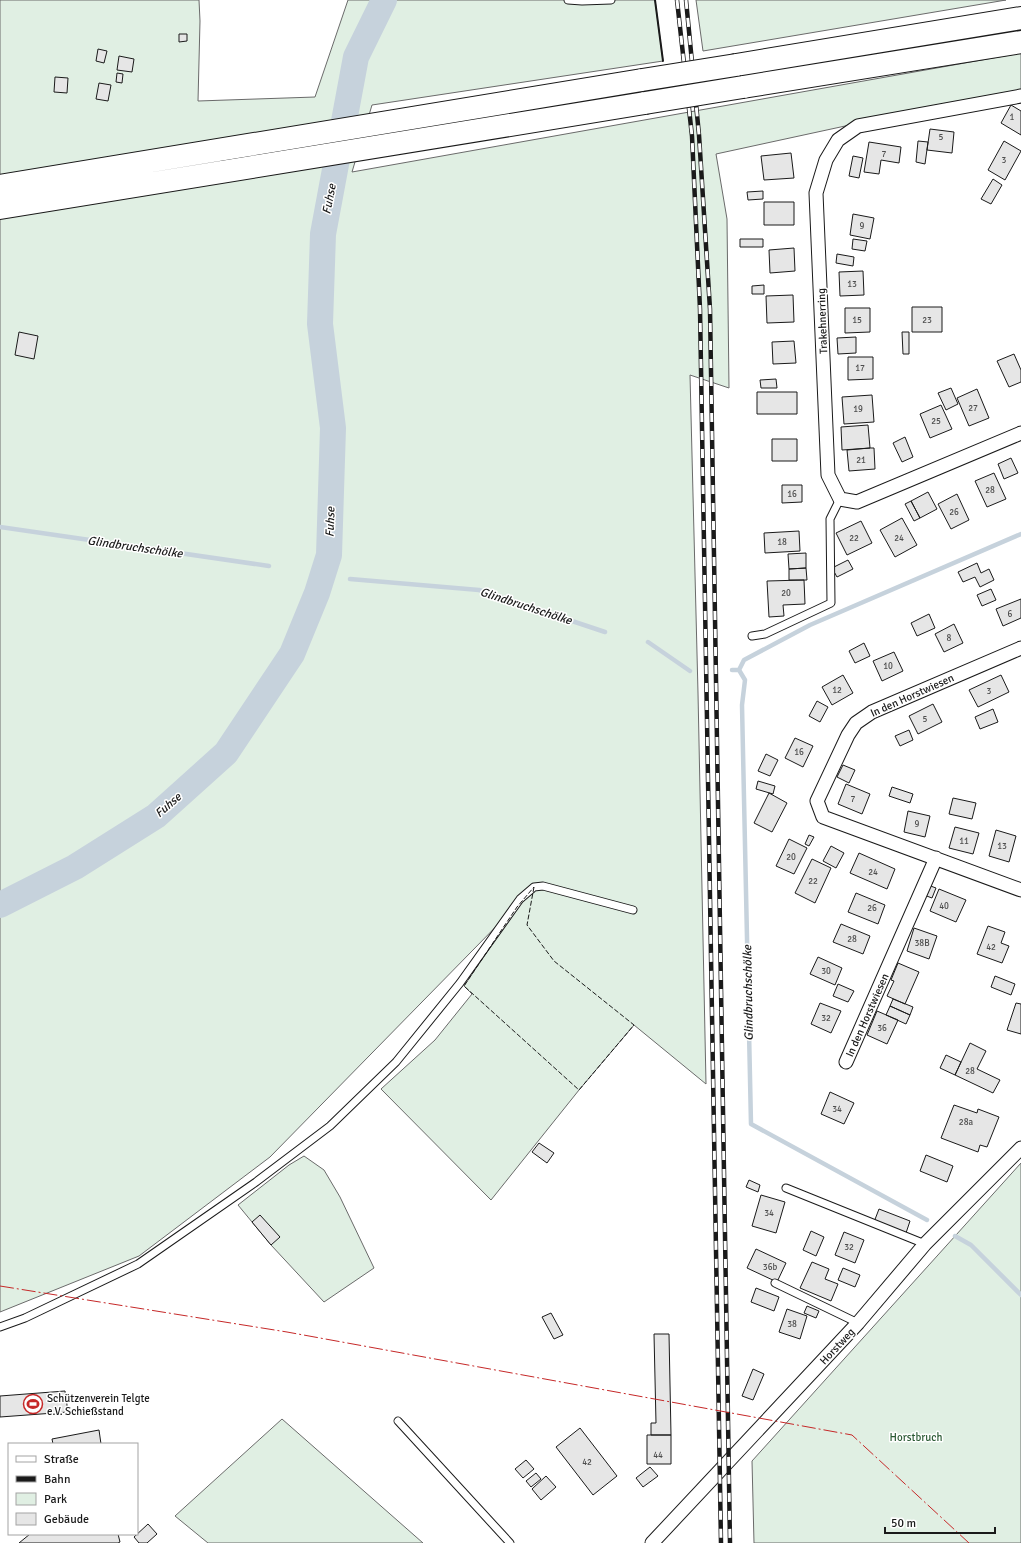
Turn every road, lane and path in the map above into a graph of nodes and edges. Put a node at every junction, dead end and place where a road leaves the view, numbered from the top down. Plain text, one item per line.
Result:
1 (568, 0) edge
2 (611, 0) edge
3 (1021, 18) edge
4 (1021, 42) edge
5 (1021, 96) edge
6 (0, 186) edge
7 (0, 208) edge
8 (1021, 433) edge
9 (840, 499) junction
10 (752, 636) dead end
11 (1021, 648) edge
12 (936, 858) junction
13 (1021, 890) edge
14 (633, 910) dead end
15 (846, 1062) dead end
16 (1021, 1148) edge
17 (786, 1188) dead end
18 (925, 1244) junction
19 (775, 1283) dead end
20 (858, 1323) junction
21 (0, 1327) edge
22 (398, 1421) dead end
23 (510, 1543) edge
24 (652, 1543) edge

1 - 2 lane
3 - 6 highway, bridge
4 - 7 highway, bridge
5 - 9 street, Trakehnerring
8 - 9 street
9 - 10 lane
11 - 12 street, In den Horstwiesen
12 - 13 street, In den Horstwiesen
12 - 15 street, In den Horstwiesen
14 - 21 lane
16 - 18 street, Horstweg
17 - 18 lane
18 - 20 street, Horstweg
19 - 20 lane
20 - 24 street, Horstweg
22 - 23 lane

